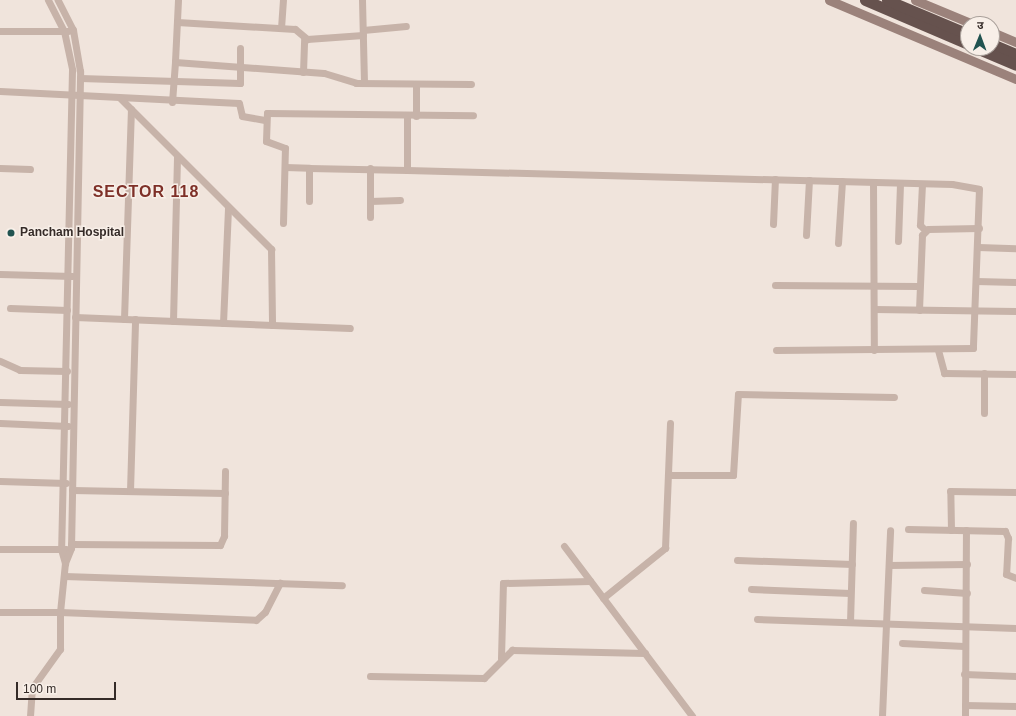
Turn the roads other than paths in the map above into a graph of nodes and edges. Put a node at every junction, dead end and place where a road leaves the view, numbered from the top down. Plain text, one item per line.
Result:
1 (48, 0) edge
2 (58, 0) edge
3 (178, 0) edge
4 (283, 0) edge
5 (362, 0) edge
6 (829, 0) edge
7 (865, 0) edge
8 (887, 0) edge
9 (915, 0) edge
10 (960, 19) edge
11 (178, 22) junction
12 (406, 26) dead end
13 (281, 28) junction
14 (73, 30) junction
15 (0, 31) edge
16 (64, 31) junction
17 (960, 31) edge
18 (363, 32) junction
19 (1000, 35) edge
20 (304, 38) junction
21 (960, 41) edge
22 (1016, 42) edge
23 (1000, 47) edge
24 (240, 48) dead end
25 (1016, 54) edge
26 (995, 56) edge
27 (175, 62) junction
28 (1016, 65) edge
29 (240, 66) junction
30 (303, 72) junction
31 (80, 78) junction
32 (1016, 79) edge
33 (174, 81) junction
34 (364, 83) junction
35 (416, 84) junction
36 (471, 84) dead end
37 (0, 91) edge
38 (75, 96) junction
39 (120, 98) junction
40 (172, 102) junction
41 (131, 109) junction
42 (473, 115) dead end
43 (407, 116) junction
44 (416, 116) junction
45 (265, 120) junction
46 (177, 157) junction
47 (285, 167) junction
48 (0, 168) edge
49 (309, 168) junction
50 (370, 168) junction
51 (30, 169) dead end
52 (407, 170) junction
53 (775, 179) junction
54 (809, 180) junction
55 (842, 181) junction
56 (873, 183) junction
57 (900, 184) junction
58 (922, 184) junction
59 (370, 200) junction
60 (400, 200) dead end
61 (309, 201) dead end
62 (228, 207) junction
63 (370, 217) dead end
64 (283, 224) dead end
65 (773, 224) dead end
66 (979, 228) junction
67 (926, 231) junction
68 (806, 235) dead end
69 (898, 240) dead end
70 (838, 243) dead end
71 (978, 247) junction
72 (1016, 248) edge
73 (0, 274) edge
74 (68, 276) junction
75 (77, 276) junction
76 (976, 280) junction
77 (1016, 282) edge
78 (774, 285) dead end
79 (874, 285) junction
80 (918, 286) junction
81 (10, 308) dead end
82 (874, 309) junction
83 (67, 310) junction
84 (919, 310) junction
85 (976, 311) junction
86 (1016, 311) edge
87 (75, 317) junction
88 (124, 319) junction
89 (134, 319) junction
90 (173, 321) junction
91 (223, 323) junction
92 (272, 325) junction
93 (350, 328) dead end
94 (776, 350) dead end
95 (874, 350) junction
96 (938, 350) junction
97 (0, 361) edge
98 (64, 370) junction
99 (74, 371) junction
100 (984, 373) junction
101 (1016, 374) edge
102 (894, 397) dead end
103 (0, 402) edge
104 (63, 404) junction
105 (72, 404) junction
106 (984, 413) dead end
107 (0, 423) edge
108 (670, 423) dead end
109 (63, 426) junction
110 (72, 426) junction
111 (225, 471) dead end
112 (668, 475) junction
113 (0, 481) edge
114 (63, 483) junction
115 (72, 486) junction
116 (130, 491) junction
117 (1016, 492) edge
118 (225, 493) junction
119 (853, 523) dead end
120 (908, 529) dead end
121 (890, 530) dead end
122 (951, 530) junction
123 (966, 530) junction
124 (71, 546) junction
125 (564, 546) dead end
126 (0, 549) edge
127 (61, 549) junction
128 (737, 560) dead end
129 (65, 563) junction
130 (852, 564) junction
131 (889, 564) junction
132 (967, 564) junction
133 (64, 576) junction
134 (1016, 578) edge
135 (590, 581) junction
136 (280, 583) junction
137 (342, 585) dead end
138 (751, 589) dead end
139 (924, 590) dead end
140 (850, 593) junction
141 (967, 593) junction
142 (603, 598) junction
143 (0, 612) edge
144 (60, 612) junction
145 (757, 619) dead end
146 (850, 622) junction
147 (886, 625) junction
148 (965, 627) junction
149 (1016, 628) edge
150 (902, 643) dead end
151 (964, 646) junction
152 (645, 653) junction
153 (501, 658) junction
154 (964, 674) junction
155 (370, 676) dead end
156 (1016, 676) edge
157 (965, 705) junction
158 (1016, 706) edge
159 (30, 716) edge
160 (692, 716) edge
161 (882, 716) edge
162 (965, 716) edge

1 - 16 street
2 - 14 street
3 - 11 street
4 - 13 street
5 - 18 street
6 - 32 main road
7 - 21 highway
8 - 17 highway
9 - 10 main road
11 - 13 street
11 - 27 street
12 - 18 street
13 - 20 street
14 - 16 street
14 - 31 street
15 - 16 street
16 - 38 street
18 - 20 street
18 - 34 street
19 - 22 main road
20 - 30 street
23 - 25 highway
24 - 29 street
26 - 28 highway
27 - 29 street
27 - 33 street
29 - 30 street
29 - 33 street
30 - 34 street
31 - 33 street
31 - 38 street
33 - 40 street
34 - 35 street
35 - 36 street
35 - 44 street
37 - 38 street
38 - 39 street
38 - 74 street
38 - 75 street
39 - 40 street
39 - 41 street
40 - 45 street
41 - 46 street
41 - 88 street
42 - 44 street
43 - 44 street
43 - 45 street
43 - 52 street
45 - 47 street
46 - 62 street
46 - 90 street
47 - 49 street
47 - 64 street
48 - 51 street
49 - 50 street
49 - 61 street
50 - 52 street
50 - 59 street
52 - 53 street
53 - 54 street
53 - 65 street
54 - 55 street
54 - 68 street
55 - 56 street
55 - 70 street
56 - 57 street
56 - 79 street
57 - 58 street
57 - 69 street
58 - 66 street
58 - 67 street
59 - 60 street
59 - 63 street
62 - 91 street
62 - 92 street
66 - 67 street
66 - 71 street
67 - 80 street
71 - 72 street
71 - 76 street
73 - 74 street
74 - 75 street
74 - 83 street
75 - 87 street
76 - 77 street
76 - 85 street
78 - 79 street
79 - 80 street
79 - 82 street
80 - 84 street
81 - 83 street
82 - 84 street
82 - 95 street
83 - 98 street
84 - 85 street
85 - 86 street
85 - 96 street
87 - 88 street
87 - 99 street
88 - 89 street
89 - 90 street
89 - 116 street
90 - 91 street
91 - 92 street
92 - 93 street
94 - 95 street
95 - 96 street
96 - 100 street
97 - 98 street
98 - 99 street
98 - 104 street
99 - 105 street
100 - 101 street
100 - 106 street
102 - 112 street
103 - 104 street
104 - 105 street
104 - 109 street
105 - 110 street
107 - 109 street
108 - 112 street
109 - 110 street
109 - 114 street
110 - 115 street
111 - 118 street
112 - 142 street
113 - 114 street
114 - 115 street
114 - 127 street
115 - 116 street
115 - 124 street
116 - 118 street
117 - 122 street
118 - 124 street
119 - 130 street
120 - 122 street
121 - 131 street
122 - 123 street
123 - 132 street
123 - 134 street
124 - 127 street
124 - 129 street
125 - 135 street
126 - 127 street
127 - 129 street
128 - 130 street
129 - 133 street
130 - 140 street
131 - 132 street
131 - 147 street
132 - 141 street
133 - 136 street
133 - 144 street
135 - 142 street
135 - 153 street
136 - 137 street
136 - 144 street
138 - 140 street
139 - 141 street
140 - 146 street
141 - 148 street
142 - 152 street
143 - 144 street
144 - 159 street
145 - 146 street
146 - 147 street
147 - 148 street
147 - 161 street
148 - 149 street
148 - 151 street
150 - 151 street
151 - 154 street
152 - 153 street
152 - 160 street
153 - 155 street
154 - 156 street
154 - 157 street
157 - 158 street
157 - 162 street

